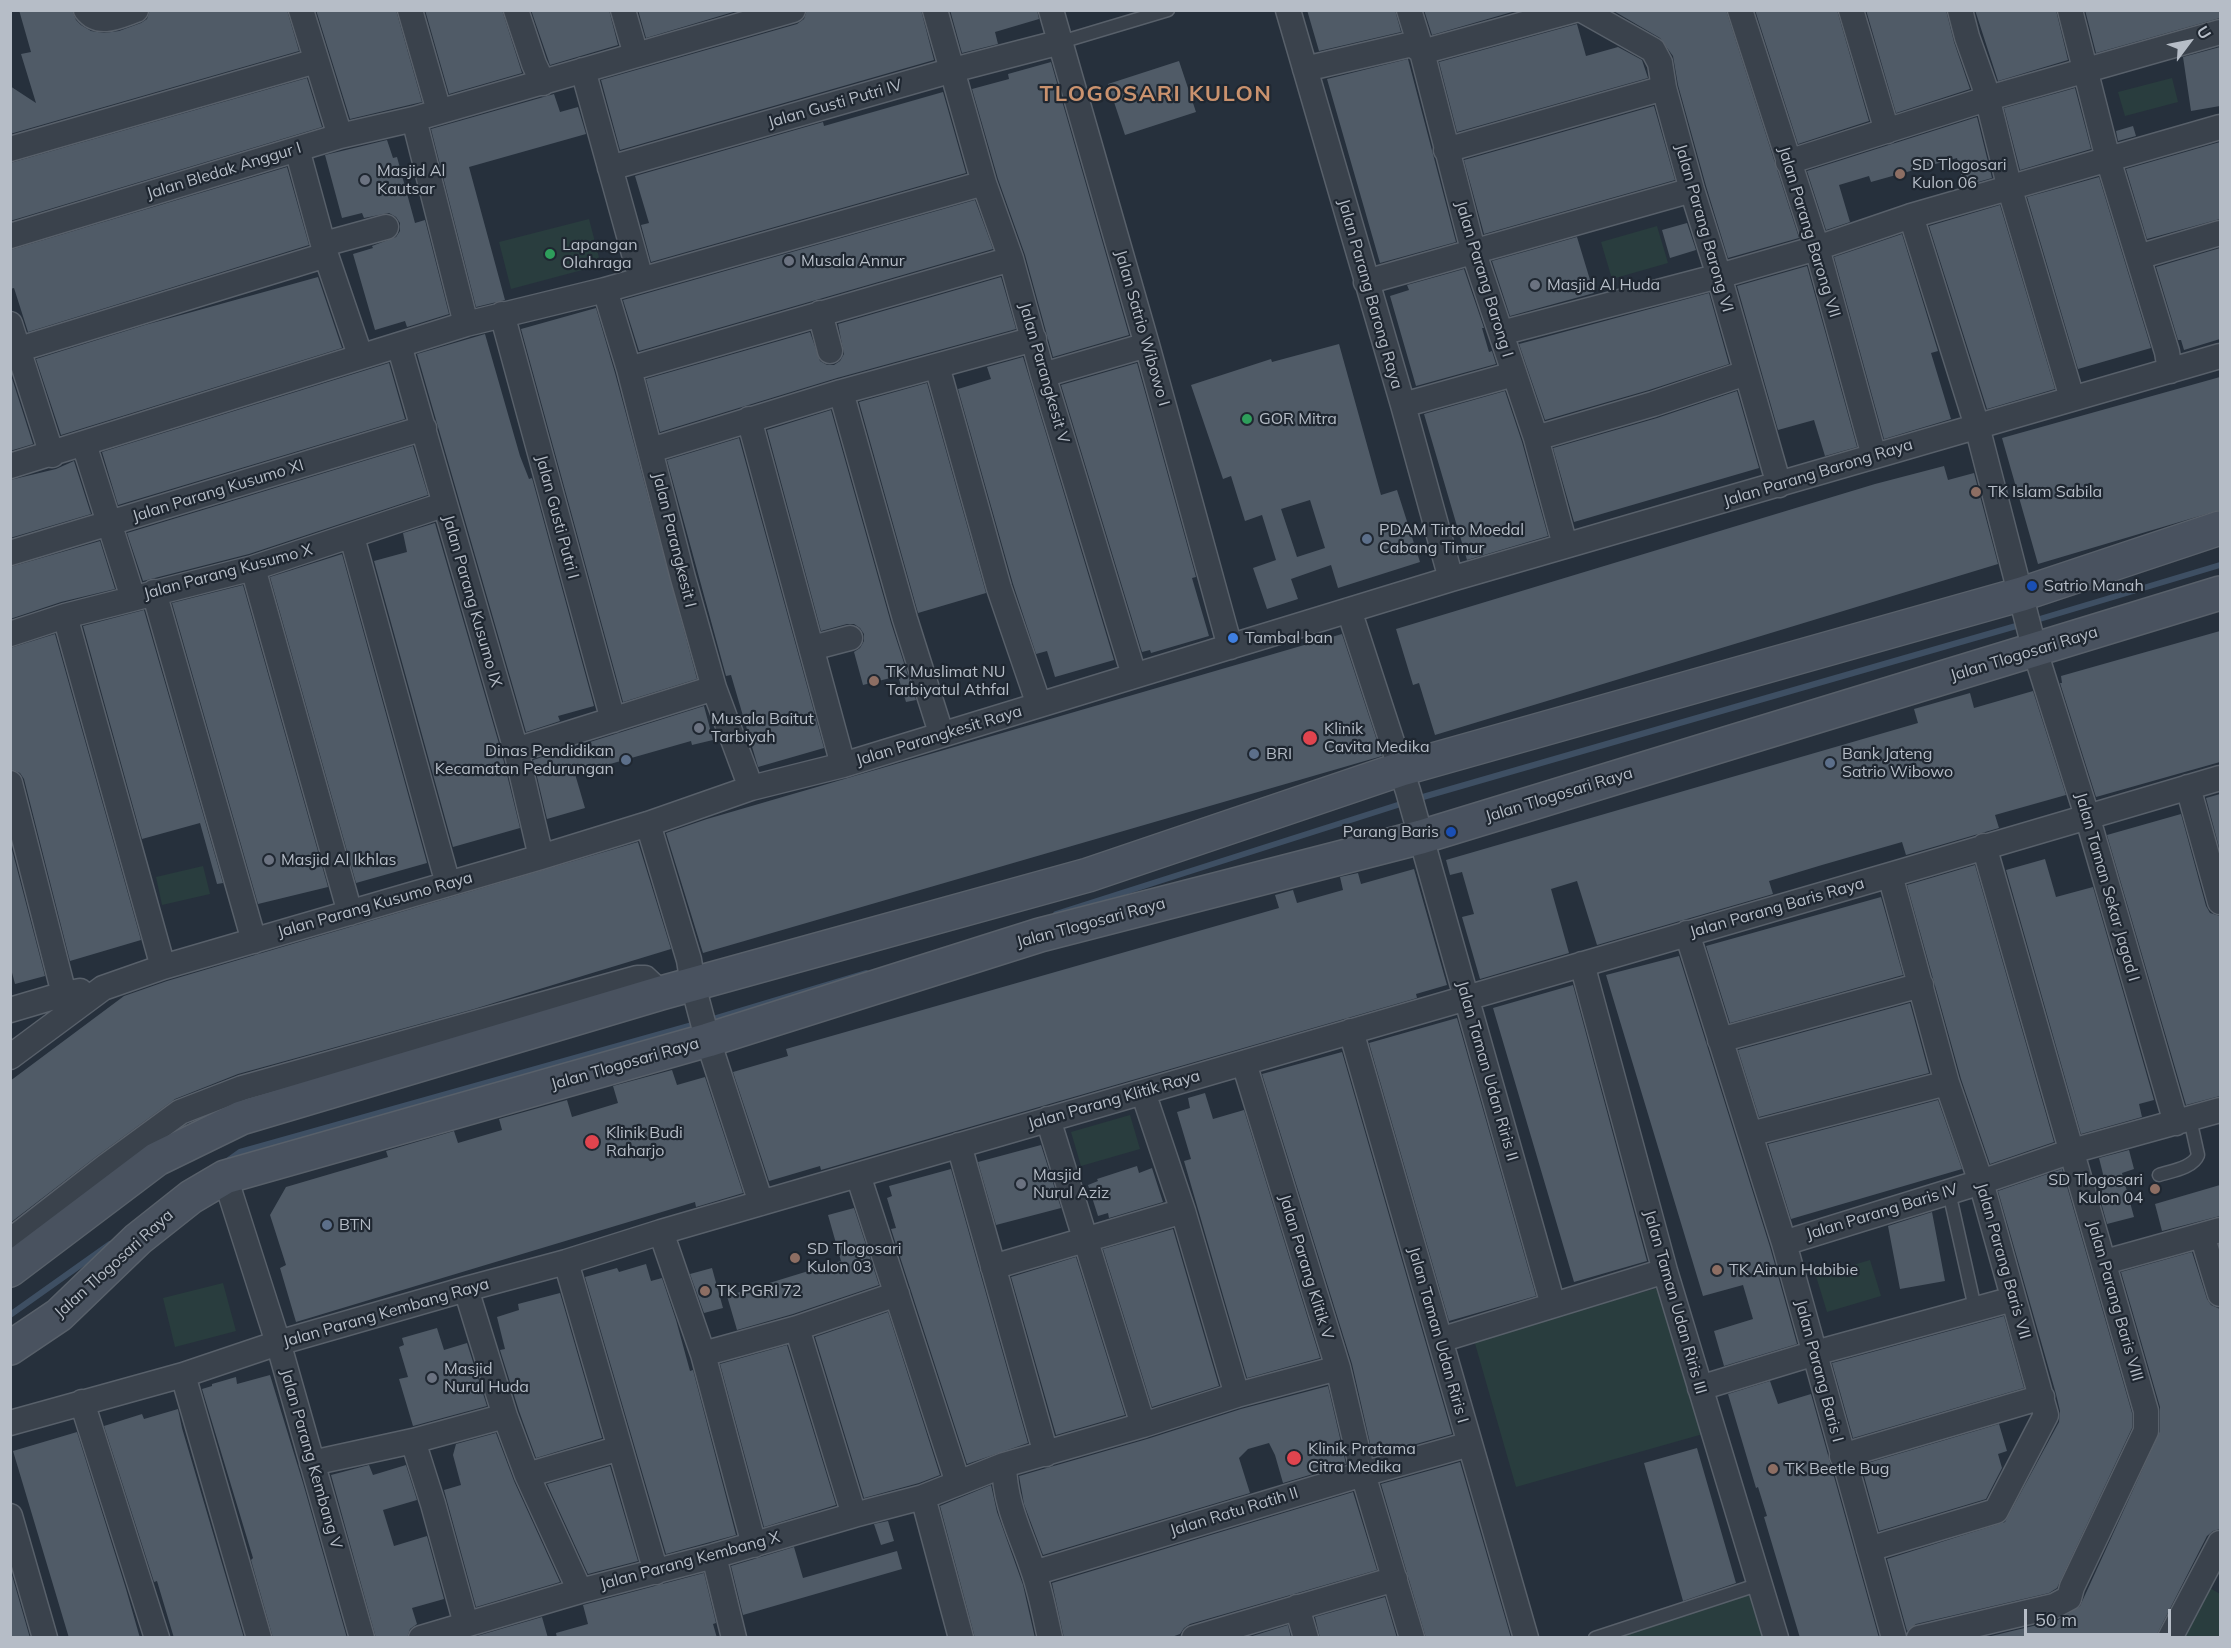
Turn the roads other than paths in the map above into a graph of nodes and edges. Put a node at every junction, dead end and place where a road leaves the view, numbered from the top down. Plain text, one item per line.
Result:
1 (136, 10) edge
2 (301, 10) edge
3 (410, 10) edge
4 (516, 10) edge
5 (623, 10) edge
6 (793, 10) edge
7 (935, 10) edge
8 (1051, 10) edge
9 (1168, 10) edge
10 (1288, 10) edge
11 (1409, 10) edge
12 (1575, 10) edge
13 (1582, 10) edge
14 (1740, 10) edge
15 (1851, 10) edge
16 (1960, 10) edge
17 (2070, 10) edge
18 (90, 14) edge
19 (728, 20) edge
20 (2220, 32) edge
21 (1061, 42) junction
22 (1422, 52) junction
23 (636, 55) junction
24 (316, 61) junction
25 (1305, 69) junction
26 (583, 70) junction
27 (953, 70) junction
28 (2086, 70) junction
29 (543, 82) junction
30 (1664, 88) junction
31 (1988, 99) junction
32 (439, 111) junction
33 (414, 119) junction
34 (2220, 127) edge
35 (1887, 131) junction
36 (340, 136) junction
37 (10, 149) edge
38 (297, 149) junction
39 (1446, 150) junction
40 (2108, 159) junction
41 (1788, 162) junction
42 (610, 168) junction
43 (984, 183) junction
44 (2010, 187) junction
45 (1692, 190) junction
46 (1911, 216) junction
47 (386, 227) dead end
48 (2220, 233) edge
49 (10, 236) edge
50 (1817, 248) junction
51 (325, 250) junction
52 (1473, 250) junction
53 (2138, 257) junction
54 (1011, 259) junction
55 (1719, 276) junction
56 (640, 279) junction
57 (1366, 282) junction
58 (605, 290) junction
59 (820, 313) junction
60 (501, 314) junction
61 (10, 324) edge
62 (466, 324) junction
63 (1501, 333) junction
64 (1034, 339) junction
65 (399, 345) junction
66 (1147, 345) junction
67 (15, 350) edge
68 (830, 351) dead end
69 (360, 356) junction
70 (2220, 356) edge
71 (937, 366) junction
72 (629, 369) junction
73 (2170, 371) junction
74 (1746, 373) junction
75 (1514, 374) junction
76 (1043, 375) junction
77 (841, 392) junction
78 (2072, 398) junction
79 (1403, 405) junction
80 (749, 419) junction
81 (1977, 426) junction
82 (424, 428) junction
83 (1536, 438) junction
84 (84, 444) junction
85 (651, 450) junction
86 (52, 455) junction
87 (1874, 456) junction
88 (10, 466) edge
89 (1779, 485) junction
90 (443, 505) junction
91 (109, 524) junction
92 (2220, 528) edge
93 (352, 537) junction
94 (1566, 545) junction
95 (10, 553) edge
96 (253, 568) junction
97 (1451, 579) junction
98 (2220, 593) edge
99 (144, 595) junction
100 (2023, 600) junction
101 (1349, 610) junction
102 (65, 616) junction
103 (10, 634) edge
104 (850, 638) dead end
105 (1230, 647) junction
106 (2035, 647) junction
107 (812, 648) junction
108 (1134, 675) junction
109 (714, 688) junction
110 (1039, 705) junction
111 (613, 720) junction
112 (942, 733) junction
113 (516, 750) junction
114 (843, 765) junction
115 (2220, 778) edge
116 (1404, 780) junction
117 (10, 783) edge
118 (2188, 787) junction
119 (751, 788) junction
120 (2088, 819) junction
121 (648, 824) junction
122 (1420, 833) junction
123 (1984, 846) junction
124 (542, 857) junction
125 (1890, 875) junction
126 (448, 884) junction
127 (2220, 902) edge
128 (350, 913) junction
129 (1687, 933) junction
130 (254, 941) junction
131 (1582, 964) junction
132 (163, 967) junction
133 (1921, 985) junction
134 (693, 987) junction
135 (103, 988) junction
136 (661, 993) junction
137 (64, 994) junction
138 (1467, 998) junction
139 (10, 1010) edge
140 (1351, 1032) junction
141 (707, 1037) junction
142 (1720, 1040) junction
143 (10, 1057) edge
144 (1244, 1063) junction
145 (1947, 1083) junction
146 (1143, 1092) junction
147 (2220, 1110) edge
148 (1048, 1119) junction
149 (2183, 1121) junction
150 (1750, 1134) junction
151 (959, 1146) junction
152 (2072, 1151) junction
153 (858, 1175) junction
154 (2159, 1175) dead end
155 (225, 1178) junction
156 (1981, 1182) junction
157 (1949, 1192) junction
158 (761, 1203) junction
159 (1183, 1211) junction
160 (660, 1232) junction
161 (2211, 1232) edge
162 (1086, 1239) junction
163 (10, 1241) edge
164 (1784, 1243) junction
165 (566, 1262) junction
166 (2105, 1262) junction
167 (993, 1267) junction
168 (10, 1270) edge
169 (1665, 1271) junction
170 (466, 1289) junction
171 (897, 1294) junction
172 (2220, 1294) edge
173 (2013, 1299) junction
174 (1553, 1305) junction
175 (1975, 1308) junction
176 (797, 1328) junction
177 (1440, 1340) junction
178 (278, 1343) junction
179 (10, 1348) edge
180 (1815, 1353) junction
181 (703, 1354) junction
182 (1338, 1368) junction
183 (183, 1375) junction
184 (1700, 1388) junction
185 (1237, 1395) junction
186 (2042, 1397) junction
187 (82, 1402) junction
188 (505, 1416) junction
189 (10, 1423) edge
190 (1143, 1425) junction
191 (413, 1442) junction
192 (1470, 1444) junction
193 (620, 1448) junction
194 (1046, 1454) junction
195 (1842, 1456) junction
196 (312, 1463) junction
197 (1004, 1465) junction
198 (1363, 1474) junction
199 (527, 1475) junction
200 (958, 1483) junction
201 (923, 1497) junction
202 (854, 1515) junction
203 (10, 1516) edge
204 (2220, 1544) edge
205 (754, 1545) junction
206 (1869, 1549) junction
207 (714, 1556) junction
208 (656, 1572) junction
209 (1034, 1573) junction
210 (1395, 1579) junction
211 (1760, 1584) junction
212 (580, 1591) junction
213 (1297, 1607) junction
214 (465, 1624) junction
215 (1198, 1637) edge
216 (45, 1638) edge
217 (158, 1638) edge
218 (259, 1638) edge
219 (362, 1638) edge
220 (421, 1638) edge
221 (734, 1638) edge
222 (961, 1638) edge
223 (1050, 1638) edge
224 (1306, 1638) edge
225 (1412, 1638) edge
226 (1526, 1638) edge
227 (1595, 1638) edge
228 (1776, 1638) edge
229 (1894, 1638) edge
230 (1919, 1638) edge
231 (2170, 1638) edge

1 - 18 street
2 - 24 street
3 - 32 street
4 - 29 street
5 - 23 street
6 - 19 street, Jalan Bledak Anggur I
7 - 27 street, Jalan Parangkesit V
8 - 21 street, Jalan Satrio Wibowo I
9 - 21 lane
10 - 25 street, Jalan Parang Barong Raya
11 - 22 street, Jalan Parang Barong I
12 - 22 street
13 - 30 street, Jalan Parang Barong VI
14 - 41 street, Jalan Parang Barong VII
15 - 35 street
16 - 31 street
17 - 28 street
19 - 23 street, Jalan Bledak Anggur I
20 - 28 street
21 - 27 street, Jalan Gusti Putri IV
21 - 66 street, Jalan Satrio Wibowo I
22 - 25 street
22 - 39 street, Jalan Parang Barong I
23 - 26 street, Jalan Bledak Anggur I
24 - 36 street
24 - 37 street
25 - 57 street, Jalan Parang Barong Raya
26 - 29 street, Jalan Bledak Anggur I
26 - 42 street
27 - 42 street, Jalan Gusti Putri IV
27 - 43 street, Jalan Parangkesit V
28 - 31 street
28 - 40 street
29 - 32 street, Jalan Bledak Anggur I
30 - 39 street
30 - 45 street, Jalan Parang Barong VI
31 - 35 street
31 - 44 street
32 - 33 street, Jalan Bledak Anggur I
33 - 36 street, Jalan Bledak Anggur I
33 - 62 street
34 - 40 street
35 - 41 street
36 - 38 street, Jalan Bledak Anggur I
38 - 49 street, Jalan Bledak Anggur I
38 - 51 street
39 - 52 street, Jalan Parang Barong I
40 - 44 street
40 - 53 street
41 - 50 street, Jalan Parang Barong VII
42 - 56 street
43 - 54 street, Jalan Parangkesit V
43 - 56 street
44 - 46 street
44 - 78 street
45 - 52 street
45 - 55 street, Jalan Parang Barong VI
46 - 50 street
46 - 81 street, Jalan Taman Sekar Jagad I
47 - 51 street
48 - 53 street
50 - 55 street
50 - 87 street, Jalan Parang Barong VII
51 - 67 street
51 - 69 street
52 - 57 street
52 - 63 street, Jalan Parang Barong I
53 - 73 street
54 - 59 street
54 - 64 street, Jalan Parangkesit V
55 - 63 street
55 - 74 street, Jalan Parang Barong VI
56 - 58 street
57 - 79 street, Jalan Parang Barong Raya
58 - 60 street
58 - 72 street, Jalan Parangkesit I
59 - 68 street
59 - 72 street
60 - 62 street
60 - 111 street, Jalan Gusti Putri I
61 - 67 street
62 - 65 street
63 - 75 street, Jalan Parang Barong I
64 - 71 street
64 - 76 street, Jalan Parangkesit V
65 - 69 street
65 - 82 street, Jalan Parang Kusumo IX
66 - 76 street
66 - 105 street, Jalan Satrio Wibowo I
67 - 86 street
69 - 84 street
70 - 73 street, Jalan Parang Barong Raya
71 - 77 street
71 - 110 street
72 - 85 street, Jalan Parangkesit I
73 - 78 street, Jalan Parang Barong Raya
74 - 83 street
74 - 89 street, Jalan Parang Barong VI
75 - 79 street
75 - 83 street, Jalan Parang Barong I
76 - 108 street, Jalan Parangkesit V
77 - 80 street
77 - 112 street
78 - 81 street, Jalan Parang Barong Raya
79 - 97 street, Jalan Parang Barong Raya
80 - 85 street
80 - 107 street
81 - 87 street, Jalan Parang Barong Raya
81 - 100 street, Jalan Taman Sekar Jagad I
82 - 90 street, Jalan Parang Kusumo IX
82 - 91 street, Jalan Parang Kusumo XI
83 - 94 street, Jalan Parang Barong I
84 - 86 street
84 - 91 street
85 - 109 street, Jalan Parangkesit I
86 - 88 street
87 - 89 street, Jalan Parang Barong Raya
89 - 94 street, Jalan Parang Barong Raya
90 - 93 street, Jalan Parang Kusumo X
90 - 113 street, Jalan Parang Kusumo IX
91 - 95 street, Jalan Parang Kusumo XI
91 - 99 street
92 - 100 street
93 - 96 street, Jalan Parang Kusumo X
93 - 126 street
94 - 97 street, Jalan Parang Barong Raya
96 - 99 street, Jalan Parang Kusumo X
96 - 128 street
97 - 101 street, Jalan Parang Barong Raya
98 - 106 street, Jalan Tlogosari Raya
99 - 102 street, Jalan Parang Kusumo X
99 - 130 street
100 - 106 street, Jalan Taman Sekar Jagad I
100 - 116 street
101 - 105 street, Jalan Parang Barong Raya
101 - 116 street, Jalan Taman Udan Riris II
102 - 103 street, Jalan Parang Kusumo X
102 - 132 street
104 - 107 street
105 - 108 street, Jalan Parangkesit Raya
106 - 120 street, Jalan Taman Sekar Jagad I
106 - 122 street, Jalan Tlogosari Raya
107 - 114 street
108 - 110 street, Jalan Parangkesit Raya
109 - 111 street
109 - 119 street, Jalan Parangkesit I
110 - 112 street, Jalan Parangkesit Raya
111 - 113 street
112 - 114 street, Jalan Parangkesit Raya
113 - 124 street, Jalan Parang Kusumo IX
114 - 119 street, Jalan Parangkesit Raya
115 - 118 street, Jalan Parang Baris Raya
116 - 122 street, Jalan Taman Udan Riris II
116 - 134 street
117 - 137 street
118 - 120 street, Jalan Parang Baris Raya
118 - 127 street
119 - 121 street, Jalan Parangkesit Raya
120 - 123 street, Jalan Parang Baris Raya
120 - 149 street, Jalan Taman Sekar Jagad I
121 - 124 street, Jalan Parang Kusumo Raya
121 - 134 street
122 - 138 street, Jalan Taman Udan Riris II
122 - 141 street, Jalan Tlogosari Raya
123 - 125 street, Jalan Parang Baris Raya
123 - 152 street, Jalan Parang Baris VIII
124 - 126 street, Jalan Parang Kusumo Raya
125 - 129 street, Jalan Parang Baris Raya
125 - 133 street, Jalan Parang Baris VII
126 - 128 street, Jalan Parang Kusumo Raya
128 - 130 street, Jalan Parang Kusumo Raya
129 - 131 street, Jalan Parang Baris Raya
129 - 142 street, Jalan Parang Baris I
130 - 132 street, Jalan Parang Kusumo Raya
131 - 138 street, Jalan Parang Baris Raya
131 - 169 street, Jalan Taman Udan Riris III
132 - 135 street, Jalan Parang Kusumo Raya
133 - 142 street
133 - 145 street, Jalan Parang Baris VII
134 - 136 street
134 - 141 street
135 - 137 street, Jalan Parang Kusumo Raya
135 - 143 street, Jalan Parang Kusumo Raya
136 - 163 street
136 - 168 street
137 - 139 street, Jalan Parang Kusumo Raya
138 - 140 street, Jalan Parang Klitik Raya
138 - 174 street, Jalan Taman Udan Riris II
140 - 144 street, Jalan Parang Klitik Raya
140 - 177 street, Jalan Taman Udan Riris I
141 - 155 street, Jalan Tlogosari Raya
141 - 158 street
142 - 150 street, Jalan Parang Baris I
144 - 146 street, Jalan Parang Klitik Raya
144 - 182 street, Jalan Parang Klitik V
145 - 150 street
145 - 156 street, Jalan Parang Baris VII
146 - 148 street, Jalan Parang Klitik Raya
146 - 159 street
147 - 149 street, Jalan Parang Baris IV
148 - 151 street, Jalan Parang Klitik Raya
148 - 162 street
149 - 152 street, Jalan Parang Baris IV
149 - 154 lane
150 - 164 street, Jalan Parang Baris I
151 - 153 street, Jalan Parang Klitik Raya
151 - 167 street
152 - 156 street, Jalan Parang Baris IV
152 - 166 street, Jalan Parang Baris VIII
153 - 158 street, Jalan Parang Klitik Raya
153 - 171 street
155 - 178 street, Jalan Parang Kembang V
155 - 179 street, Jalan Tlogosari Raya
156 - 157 street, Jalan Parang Baris IV
156 - 173 street, Jalan Parang Baris VII
157 - 164 street, Jalan Parang Baris IV
157 - 175 lane
158 - 160 street, Jalan Parang Kembang Raya
159 - 162 street
159 - 185 street
160 - 165 street, Jalan Parang Kembang Raya
160 - 181 street
161 - 166 street
161 - 172 street
162 - 167 street
162 - 190 street
164 - 180 street, Jalan Parang Baris I
165 - 170 street, Jalan Parang Kembang Raya
165 - 193 street
166 - 230 street, Jalan Parang Baris VIII
167 - 194 street
169 - 174 street
169 - 184 street, Jalan Taman Udan Riris III
170 - 178 street, Jalan Parang Kembang Raya
170 - 188 street
171 - 176 street
171 - 200 street
173 - 175 street
173 - 186 street, Jalan Parang Baris VII
174 - 177 street
175 - 180 street
176 - 181 street
176 - 202 street
177 - 192 street, Jalan Taman Udan Riris I
178 - 183 street, Jalan Parang Kembang Raya
178 - 196 street, Jalan Parang Kembang V
180 - 184 street
180 - 195 street, Jalan Parang Baris I
181 - 205 street
182 - 185 street, Jalan Parang Kembang X
182 - 198 street, Jalan Parang Klitik V
183 - 187 street, Jalan Parang Kembang Raya
183 - 218 street
184 - 211 street, Jalan Taman Udan Riris III
185 - 190 street, Jalan Parang Kembang X
186 - 195 street
186 - 206 street, Jalan Parang Baris VII
187 - 189 street, Jalan Parang Kembang Raya
187 - 217 street
188 - 191 street
188 - 199 street
190 - 194 street, Jalan Parang Kembang X
191 - 196 street
191 - 214 street
192 - 198 street, Jalan Ratu Ratih II
192 - 226 street, Jalan Taman Udan Riris I
193 - 199 street
193 - 208 street
194 - 197 street, Jalan Parang Kembang X
195 - 206 street, Jalan Parang Baris I
196 - 219 street, Jalan Parang Kembang V
197 - 200 street, Jalan Parang Kembang X
197 - 209 street
198 - 209 street, Jalan Ratu Ratih II
198 - 210 street, Jalan Parang Klitik V
199 - 212 street
200 - 201 street, Jalan Parang Kembang X
201 - 202 street, Jalan Parang Kembang X
201 - 222 street
202 - 205 street, Jalan Parang Kembang X
203 - 216 street
204 - 231 street
205 - 207 street, Jalan Parang Kembang X
206 - 229 street, Jalan Parang Baris I
207 - 208 street, Jalan Parang Kembang X
207 - 221 street
208 - 212 street, Jalan Parang Kembang X
209 - 223 street
210 - 213 street
210 - 225 street, Jalan Parang Klitik V
211 - 227 lane
211 - 228 street, Jalan Taman Udan Riris III
212 - 214 street, Jalan Parang Kembang X
213 - 215 street
213 - 224 street
214 - 220 street, Jalan Parang Kembang X

